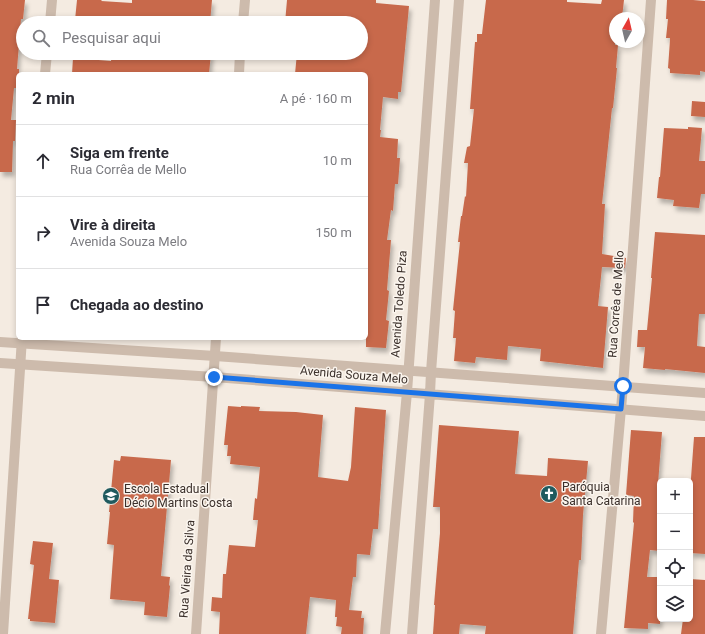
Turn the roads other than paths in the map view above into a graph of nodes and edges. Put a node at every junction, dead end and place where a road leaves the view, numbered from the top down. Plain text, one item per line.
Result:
1 (52, 0) edge
2 (245, 0) edge
3 (435, 0) edge
4 (459, 0) edge
5 (651, 0) edge
6 (51, 16) edge
7 (244, 16) edge
8 (46, 60) edge
9 (240, 60) edge
10 (45, 72) edge
11 (239, 72) edge
12 (216, 340) edge
13 (22, 341) edge
14 (0, 342) edge
15 (215, 356) junction
16 (0, 363) edge
17 (20, 364) junction
18 (408, 370) junction
19 (431, 372) junction
20 (214, 377) junction
21 (623, 386) junction
22 (406, 392) junction
23 (705, 393) edge
24 (430, 394) junction
25 (621, 409) junction
26 (705, 416) edge
27 (3, 634) edge
28 (196, 634) edge
29 (385, 634) edge
30 (412, 634) edge
31 (602, 634) edge

1 - 6 street
2 - 7 street
3 - 18 street, Avenida Toledo Piza
4 - 19 street
5 - 21 street, Rua Corrêa de Mello
8 - 10 street
9 - 11 street
12 - 15 street, Rua Vieira da Silva
13 - 14 street, Avenida Souza Melo
13 - 15 street, Avenida Souza Melo
13 - 17 street
15 - 18 street, Avenida Souza Melo
15 - 20 street, Rua Vieira da Silva
16 - 17 street, Avenida Souza Melo
17 - 20 street, Avenida Souza Melo
17 - 27 street
18 - 19 street, Avenida Souza Melo
18 - 22 street, Avenida Toledo Piza
19 - 21 street, Avenida Souza Melo
19 - 24 street
20 - 22 street, Avenida Souza Melo
20 - 28 street, Rua Vieira da Silva
21 - 23 street, Avenida Souza Melo
21 - 25 street, Rua Corrêa de Mello
22 - 24 street, Avenida Souza Melo
22 - 29 street, Avenida Toledo Piza
24 - 25 street, Avenida Souza Melo
24 - 30 street
25 - 26 street, Avenida Souza Melo
25 - 31 street, Rua Corrêa de Mello

